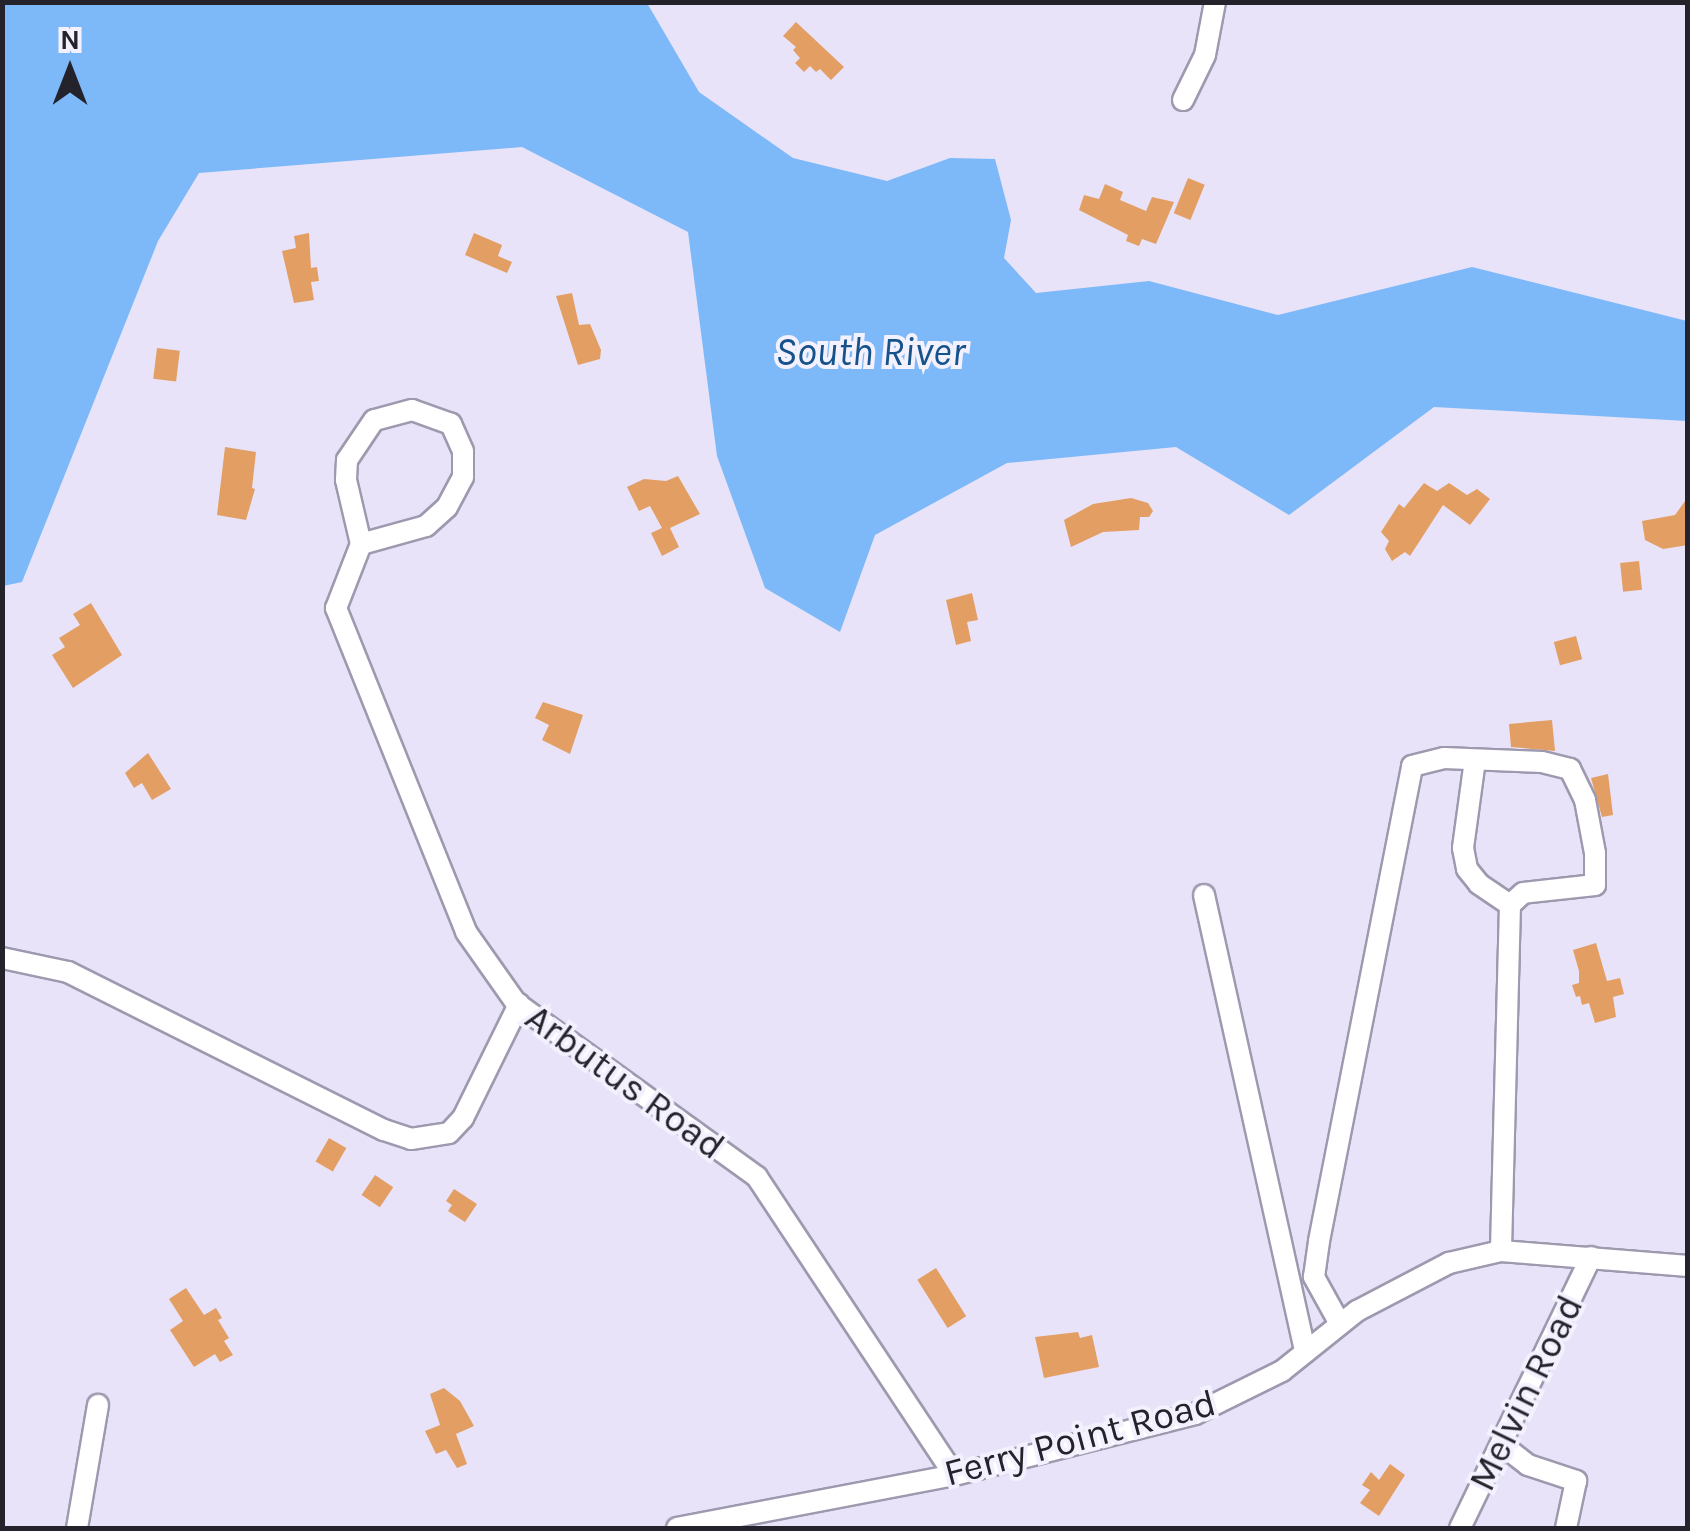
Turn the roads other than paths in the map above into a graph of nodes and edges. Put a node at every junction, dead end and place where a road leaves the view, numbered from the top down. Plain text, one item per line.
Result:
1 (1215, 2) edge
2 (1183, 100) dead end
3 (362, 544) junction
4 (1475, 760) junction
5 (1204, 896) dead end
6 (1510, 905) junction
7 (2, 958) edge
8 (518, 1004) junction
9 (1502, 1251) junction
10 (1592, 1257) junction
11 (1688, 1266) edge
12 (1340, 1324) junction
13 (1305, 1352) junction
14 (98, 1404) dead end
15 (1501, 1444) junction
16 (954, 1474) junction
17 (77, 1528) edge
18 (677, 1528) edge
19 (1460, 1528) edge
20 (1566, 1528) edge

1 - 2 street
3 - 3 street
3 - 8 street, Arbutus Road
4 - 6 street
4 - 6 street
4 - 12 street
5 - 13 street
6 - 9 street
7 - 8 street
8 - 16 street, Arbutus Road
9 - 10 street, Ferry Point Road
9 - 12 street, Ferry Point Road
10 - 11 street, Ferry Point Road
10 - 15 street, Melvin Road
12 - 13 street, Ferry Point Road
13 - 16 street, Ferry Point Road
14 - 17 street
15 - 19 street, Melvin Road
15 - 20 street
16 - 18 street, Ferry Point Road

